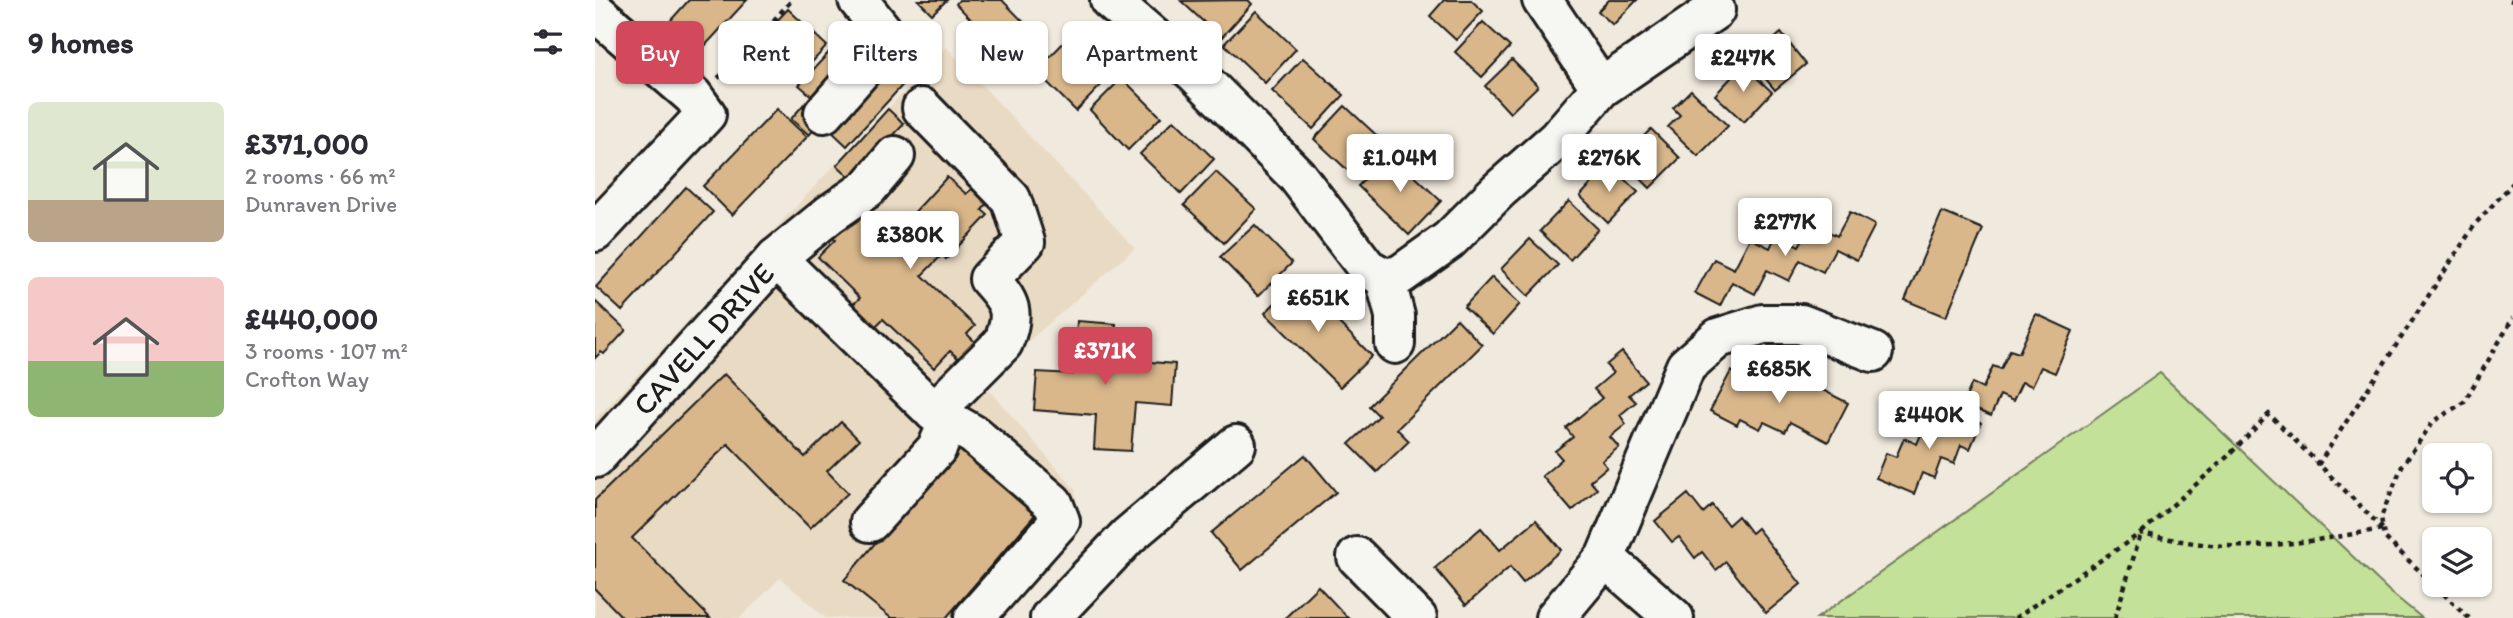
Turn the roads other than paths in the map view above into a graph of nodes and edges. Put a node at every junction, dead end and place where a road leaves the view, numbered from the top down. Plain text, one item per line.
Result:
1 (858, 0) edge
2 (1110, 0) edge
3 (1542, 0) edge
4 (600, 9) edge
5 (1715, 10) dead end
6 (1601, 88) junction
7 (922, 108) dead end
8 (824, 113) dead end
9 (895, 156) dead end
10 (595, 232) edge
11 (776, 258) junction
12 (1385, 278) junction
13 (1395, 344) dead end
14 (1873, 352) dead end
15 (941, 417) junction
16 (1236, 444) dead end
17 (595, 458) edge
18 (870, 522) dead end
19 (1357, 557) dead end
20 (1605, 558) junction
21 (974, 618) edge
22 (1051, 618) edge
23 (1417, 618) edge
24 (1555, 618) edge
25 (1674, 618) edge

1 - 8 street
2 - 12 street
3 - 6 street
4 - 10 street
5 - 6 street
6 - 12 street
7 - 15 street
9 - 11 street
11 - 15 street, CAVELL DRIVE
11 - 17 street, CAVELL DRIVE
12 - 13 street
14 - 20 street
15 - 18 street
15 - 21 street, CAVELL DRIVE
16 - 22 street
19 - 23 street
20 - 24 street
20 - 25 street

